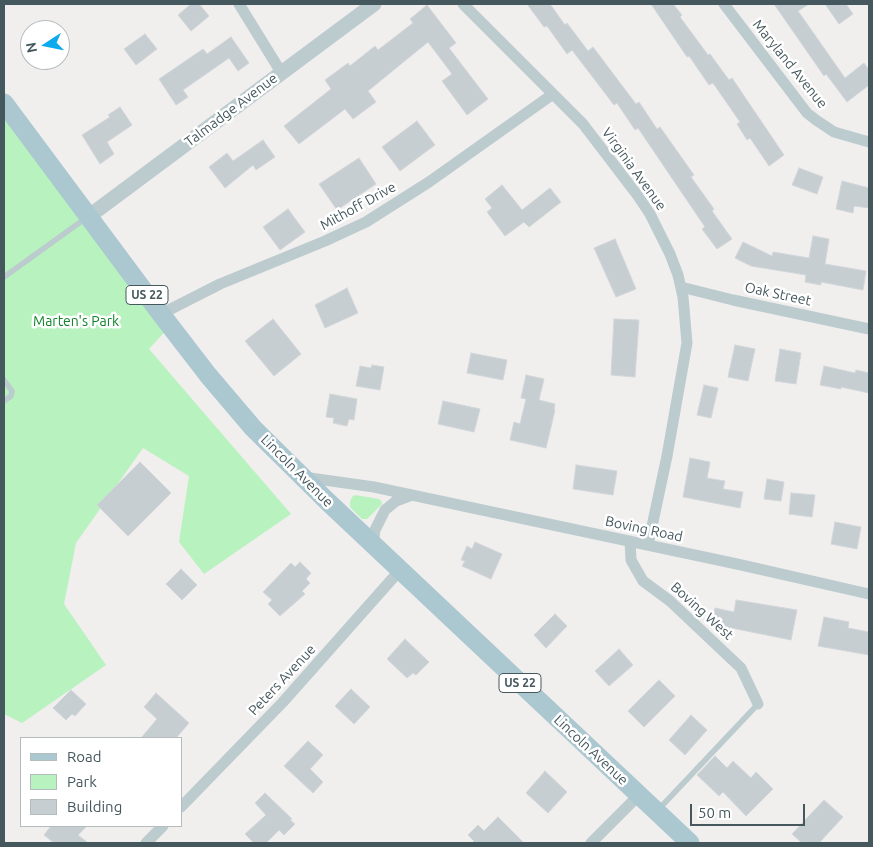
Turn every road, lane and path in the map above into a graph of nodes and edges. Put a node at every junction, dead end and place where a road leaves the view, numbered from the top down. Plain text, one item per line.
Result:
1 (238, 4) edge
2 (374, 4) edge
3 (463, 4) edge
4 (724, 4) edge
5 (281, 72) junction
6 (553, 94) junction
7 (4, 103) edge
8 (869, 142) edge
9 (88, 216) junction
10 (4, 277) edge
11 (681, 287) junction
12 (161, 314) junction
13 (869, 329) edge
14 (4, 380) edge
15 (4, 402) edge
16 (302, 476) junction
17 (412, 495) junction
18 (630, 541) junction
19 (373, 544) junction
20 (648, 545) junction
21 (400, 570) junction
22 (869, 594) edge
23 (758, 704) joint
24 (639, 795) junction
25 (182, 806) edge
26 (656, 811) junction
27 (162, 827) edge
28 (146, 843) edge
29 (591, 843) edge
30 (690, 843) edge

1 - 5 street
2 - 5 street, Talmadge Avenue
3 - 6 street, Virginia Avenue
4 - 8 street, Maryland Avenue
5 - 9 street, Talmadge Avenue
6 - 11 street, Virginia Avenue
6 - 12 street, Mithoff Drive
7 - 9 main road, Lincoln Avenue / US 22
9 - 10 lane
9 - 12 main road, Lincoln Avenue / US 22
11 - 13 street, Oak Street
11 - 20 street, Virginia Avenue
12 - 16 main road, Lincoln Avenue / US 22
14 - 15 lane
16 - 17 street, Boving Road
16 - 19 main road, Lincoln Avenue / US 22
17 - 18 street, Boving Road
17 - 19 street
18 - 20 street, Boving Road
18 - 23 street, Boving West
19 - 21 main road, Lincoln Avenue / US 22
20 - 22 street, Boving Road
21 - 24 main road, Lincoln Avenue / US 22
21 - 25 street, Peters Avenue
23 - 26 lane
24 - 26 main road, US 22
24 - 29 street
26 - 30 main road, US 22
27 - 28 street

